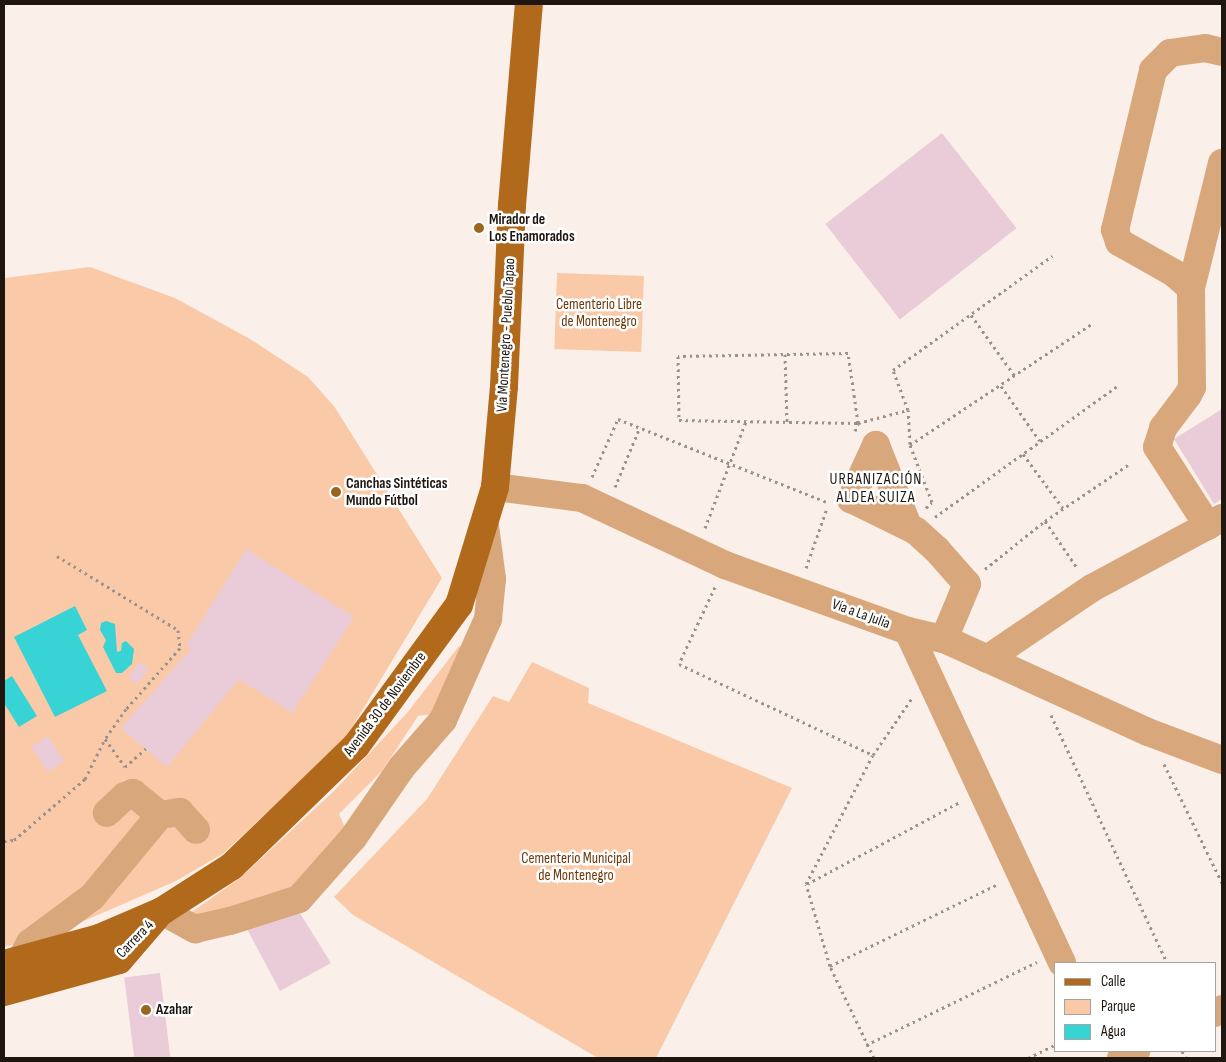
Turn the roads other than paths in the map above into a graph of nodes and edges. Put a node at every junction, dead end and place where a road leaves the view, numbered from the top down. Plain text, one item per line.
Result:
1 (529, 4) edge
2 (1222, 52) edge
3 (1222, 163) edge
4 (1191, 288) junction
5 (495, 486) junction
6 (1215, 522) edge
7 (484, 526) junction
8 (912, 528) road end
9 (908, 631) junction
10 (944, 639) junction
11 (987, 658) junction
12 (1222, 760) edge
13 (107, 813) dead end
14 (160, 815) junction
15 (196, 830) dead end
16 (162, 911) junction
17 (1059, 958) edge
18 (12, 962) edge
19 (4, 992) edge
20 (1134, 1052) edge
21 (1121, 1058) edge

1 - 5 main road, Vía Montenegro - Pueblo Tapao
2 - 4 street
3 - 4 street
4 - 6 street
5 - 7 main road, Avenida 30 de Noviembre
5 - 9 street, Vía a La Julia
6 - 11 street
7 - 16 main road, Avenida 30 de Noviembre
7 - 16 street
8 - 10 street
9 - 10 street, Vía a La Julia
9 - 17 street
10 - 11 street, Vía a La Julia
11 - 12 street, Vía a La Julia
13 - 14 street
14 - 15 street
14 - 18 street
16 - 18 main road, Carrera 4
16 - 19 main road, Carrera 4
20 - 21 street

